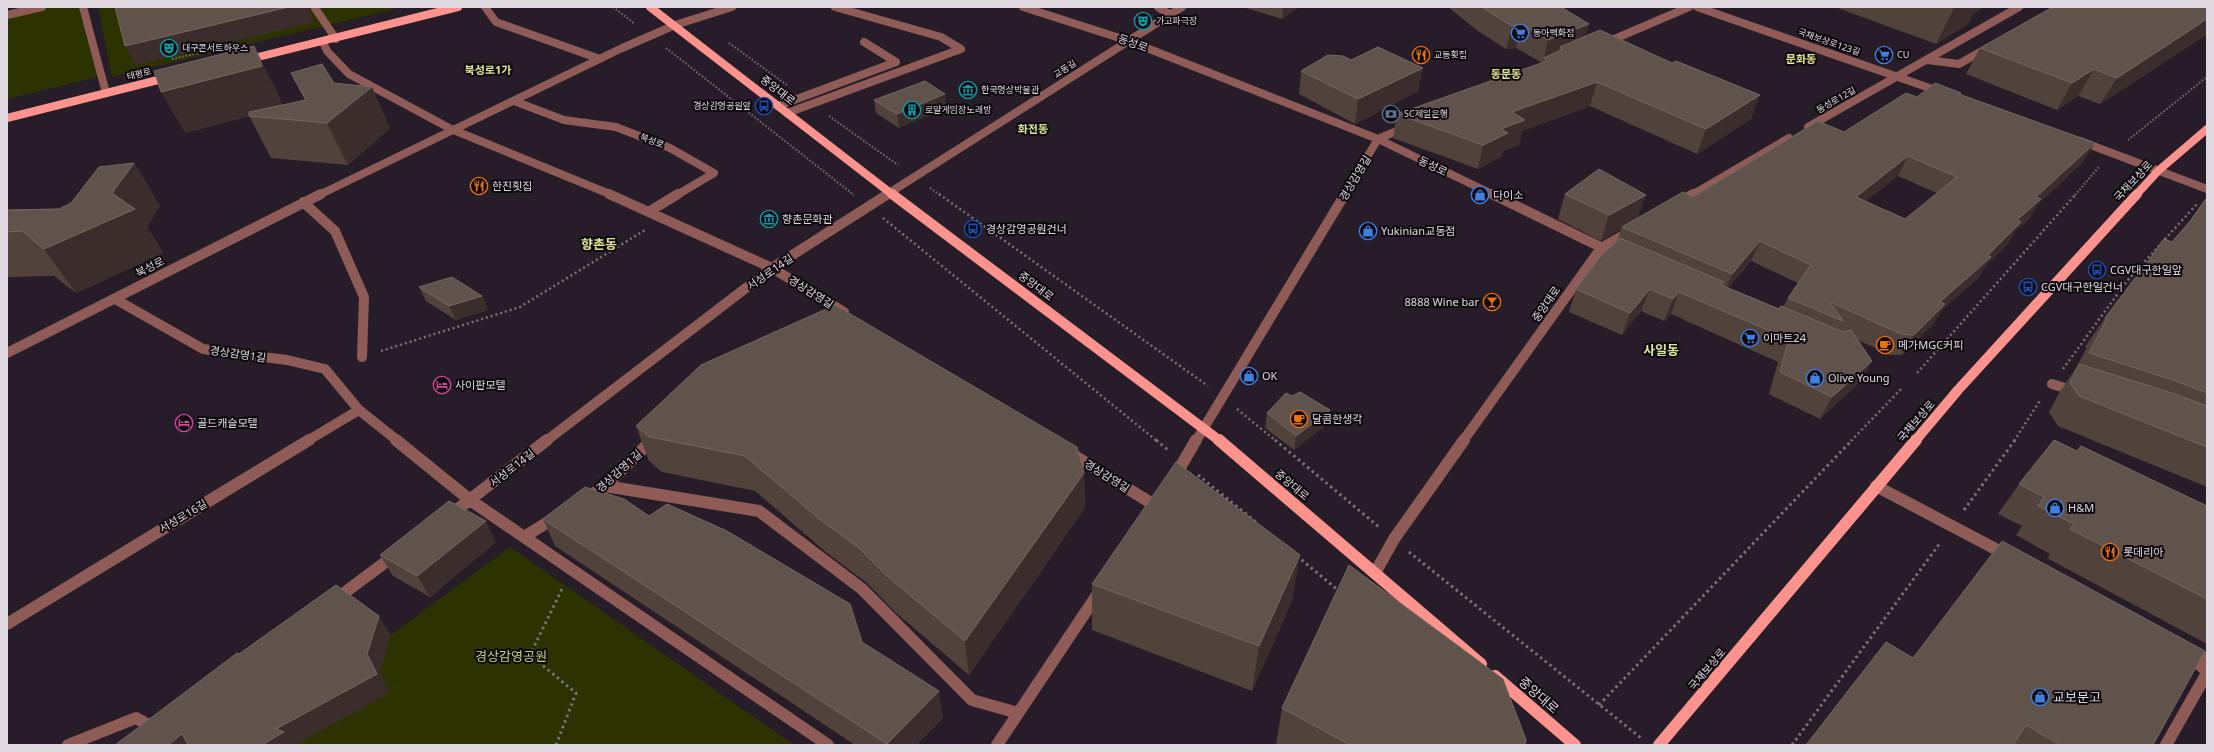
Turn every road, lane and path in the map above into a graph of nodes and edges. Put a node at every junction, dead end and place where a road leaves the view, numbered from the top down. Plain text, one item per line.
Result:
1 (42, 7) edge
2 (83, 7) edge
3 (452, 7) edge
4 (458, 7) edge
5 (485, 7) edge
6 (613, 7) edge
7 (650, 7) edge
8 (732, 7) edge
9 (835, 7) edge
10 (1023, 7) edge
11 (1158, 7) edge
12 (1182, 7) edge
13 (1689, 7) edge
14 (1697, 7) edge
15 (2018, 7) edge
16 (314, 8) edge
17 (441, 12) junction
18 (1171, 14) junction
19 (7, 15) edge
20 (675, 26) junction
21 (652, 36) junction
22 (336, 39) junction
23 (726, 41) dead end
24 (1129, 41) junction
25 (323, 42) junction
26 (864, 42) dead end
27 (1595, 47) edge
28 (1980, 52) dead end
29 (600, 59) junction
30 (1927, 60) junction
31 (240, 61) edge
32 (179, 75) edge
33 (1897, 76) junction
34 (2207, 77) edge
35 (106, 93) junction
36 (1949, 94) edge
37 (802, 96) junction
38 (514, 101) junction
39 (813, 104) junction
40 (778, 106) junction
41 (788, 113) junction
42 (7, 118) edge
43 (1415, 124) edge
44 (451, 129) junction
45 (2207, 129) edge
46 (1378, 139) junction
47 (2075, 139) edge
48 (2112, 152) junction
49 (2158, 171) junction
50 (914, 177) junction
51 (2207, 189) edge
52 (890, 193) junction
53 (2202, 199) dead end
54 (303, 202) junction
55 (870, 207) junction
56 (1670, 208) edge
57 (650, 212) junction
58 (664, 218) junction
59 (1636, 228) edge
60 (1601, 248) junction
61 (1630, 260) edge
62 (772, 268) junction
63 (115, 299) junction
64 (856, 320) edge
65 (7, 353) edge
66 (362, 357) joint
67 (1917, 373) dead end
68 (2052, 384) junction
69 (1903, 387) dead end
70 (2087, 395) edge
71 (1223, 398) junction
72 (359, 410) junction
73 (1203, 427) junction
74 (660, 433) edge
75 (1063, 448) edge
76 (1183, 462) junction
77 (605, 486) junction
78 (1876, 486) junction
79 (470, 500) junction
80 (578, 503) edge
81 (1156, 506) junction
82 (565, 512) edge
83 (1148, 519) edge
84 (1257, 523) edge
85 (438, 524) edge
86 (1952, 526) junction
87 (524, 537) junction
88 (1394, 539) junction
89 (406, 547) edge
90 (1294, 553) edge
91 (2014, 559) edge
92 (572, 569) junction
93 (1376, 573) junction
94 (1105, 584) edge
95 (1343, 594) edge
96 (323, 608) edge
97 (7, 624) edge
98 (2207, 659) edge
99 (2207, 672) edge
100 (1599, 705) junction
101 (1018, 713) junction
102 (155, 730) edge
103 (1642, 740) dead end
104 (68, 745) edge
105 (556, 745) edge
106 (828, 745) edge
107 (997, 745) edge
108 (1575, 745) edge
109 (1659, 745) edge
110 (1792, 745) edge
111 (2166, 745) edge

1 - 19 street
2 - 35 street
3 - 17 main road
4 - 17 main road
5 - 29 street
6 - 21 path
7 - 20 main road, 중앙대로
8 - 20 street
9 - 39 street
10 - 24 street, 동성로
11 - 18 street
12 - 18 street, 교동길
13 - 27 street
14 - 33 street, 국채보상로123길
15 - 30 street, 동성로12길
16 - 22 street
17 - 22 main road
18 - 24 street, 교동길
20 - 21 street, 북성로
20 - 40 main road, 중앙대로
21 - 29 street, 북성로
21 - 55 path
22 - 25 main road
23 - 37 path
24 - 46 street, 동성로
24 - 50 street, 교동길
25 - 31 main road
25 - 44 street
26 - 37 street
28 - 30 street
29 - 38 street, 북성로
30 - 33 street, 동성로12길
32 - 35 main road, 태평로
33 - 36 street, 국채보상로123길
33 - 56 street, 동성로12길
34 - 48 path
35 - 42 main road, 태평로
37 - 40 street
38 - 44 street, 북성로
38 - 57 street, 북성로
39 - 41 street
39 - 50 path
40 - 41 main road, 중앙대로
41 - 52 main road, 중앙대로
43 - 46 street
44 - 54 street, 북성로
44 - 57 street
45 - 49 main road, 국채보상로
46 - 60 street, 동성로
46 - 71 street, 경상감영길
47 - 48 street
48 - 49 street
48 - 67 path
49 - 51 street
49 - 78 main road, 국채보상로
50 - 52 street, 교동길
50 - 71 path
52 - 55 street, 서성로14길
52 - 73 main road, 중앙대로
53 - 68 path
54 - 63 street, 북성로
54 - 66 street
55 - 62 street, 서성로14길
55 - 76 path
57 - 58 street
58 - 62 street
58 - 66 path
59 - 60 street
60 - 61 street, 동성로
60 - 88 street, 중앙대로
62 - 64 street, 경상감영길
62 - 79 street, 서성로14길
63 - 65 street, 북성로
63 - 72 street, 경상감영1길
68 - 70 street
68 - 86 path
69 - 100 path
71 - 73 street, 경상감영길
71 - 88 path
72 - 79 street, 경상감영1길
72 - 97 street, 서성로16길
73 - 76 street, 경상감영길
73 - 93 main road, 중앙대로
74 - 77 street, 경상감영1길
75 - 81 street, 경상감영길
76 - 81 street, 경상감영길
76 - 84 path
77 - 80 street, 경상감영1길
77 - 101 street
78 - 86 street
78 - 109 main road, 국채보상로
79 - 85 street, 서성로14길
79 - 87 street, 경상감영1길
81 - 83 street, 경상감영길
82 - 87 street
86 - 91 street
86 - 110 path
87 - 92 street, 경상감영1길
88 - 93 street, 중앙대로
88 - 100 path
89 - 96 street
90 - 95 path
92 - 105 path
92 - 106 street, 경상감영1길
93 - 108 main road, 중앙대로
94 - 101 street
98 - 99 street
99 - 111 street
100 - 103 path
101 - 107 street
102 - 104 street

